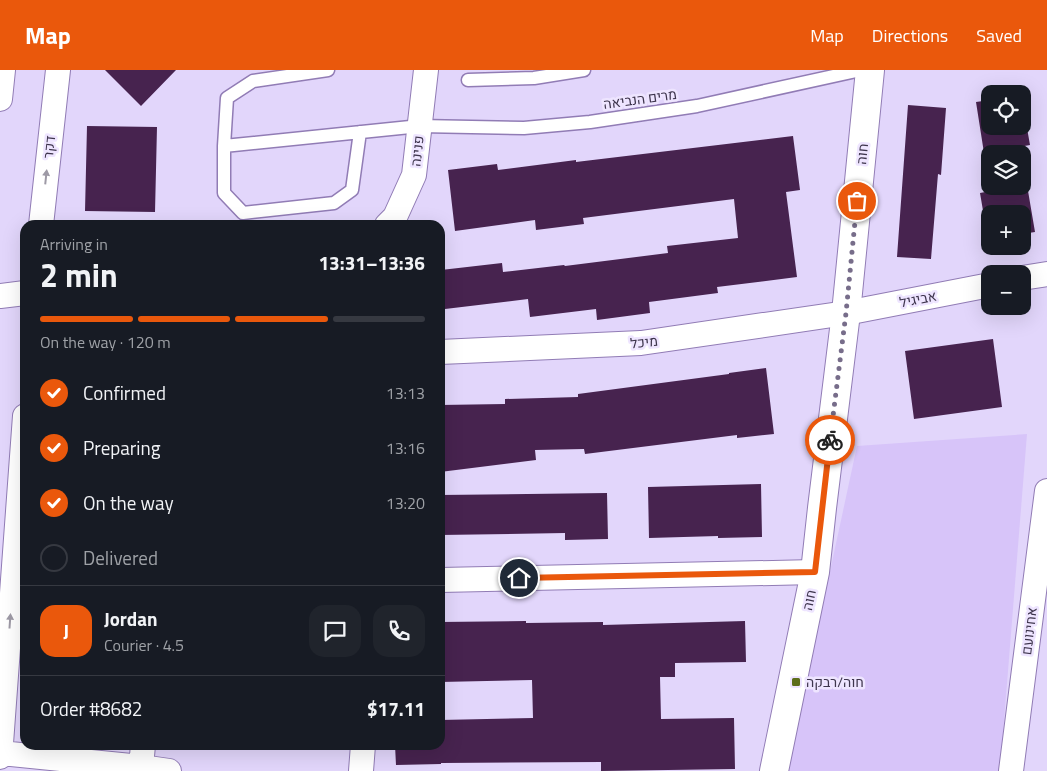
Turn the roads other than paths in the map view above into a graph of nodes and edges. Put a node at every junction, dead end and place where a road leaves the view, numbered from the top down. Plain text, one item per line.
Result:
1 (3, 70) edge
2 (58, 70) edge
3 (328, 70) edge
4 (426, 70) edge
5 (584, 70) edge
6 (861, 70) edge
7 (870, 70) edge
8 (468, 80) dead end
9 (0, 99) edge
10 (420, 126) junction
11 (360, 132) junction
12 (224, 146) junction
13 (42, 220) edge
14 (392, 220) edge
15 (1047, 274) edge
16 (1031, 277) edge
17 (981, 287) edge
18 (20, 294) edge
19 (0, 296) edge
20 (846, 313) junction
21 (445, 352) edge
22 (20, 484) edge
23 (1047, 491) edge
24 (815, 572) junction
25 (1041, 579) edge
26 (445, 580) edge
27 (363, 750) edge
28 (0, 754) edge
29 (142, 756) edge
30 (169, 771) edge
31 (361, 771) edge
32 (774, 771) edge
33 (1012, 771) edge

1 - 9 street
13 -> 2 street, דקר
3 - 12 lane
4 - 10 street, פנינה
5 - 8 lane
6 - 10 lane, מרים הנביאה
7 - 20 street, חוה
10 - 11 lane, מרים הנביאה
10 - 14 street, פנינה
11 - 12 lane, מרים הנביאה
11 - 12 lane
15 - 16 street
17 - 20 street, אביגיל
18 - 19 street
20 - 21 street, מיכל
20 - 24 street, חוה
28 -> 22 street
23 - 25 street, אחינועם
24 - 26 street
24 - 32 street, חוה
25 - 33 street, אחינועם
27 - 31 street
28 - 29 street
29 - 30 street

